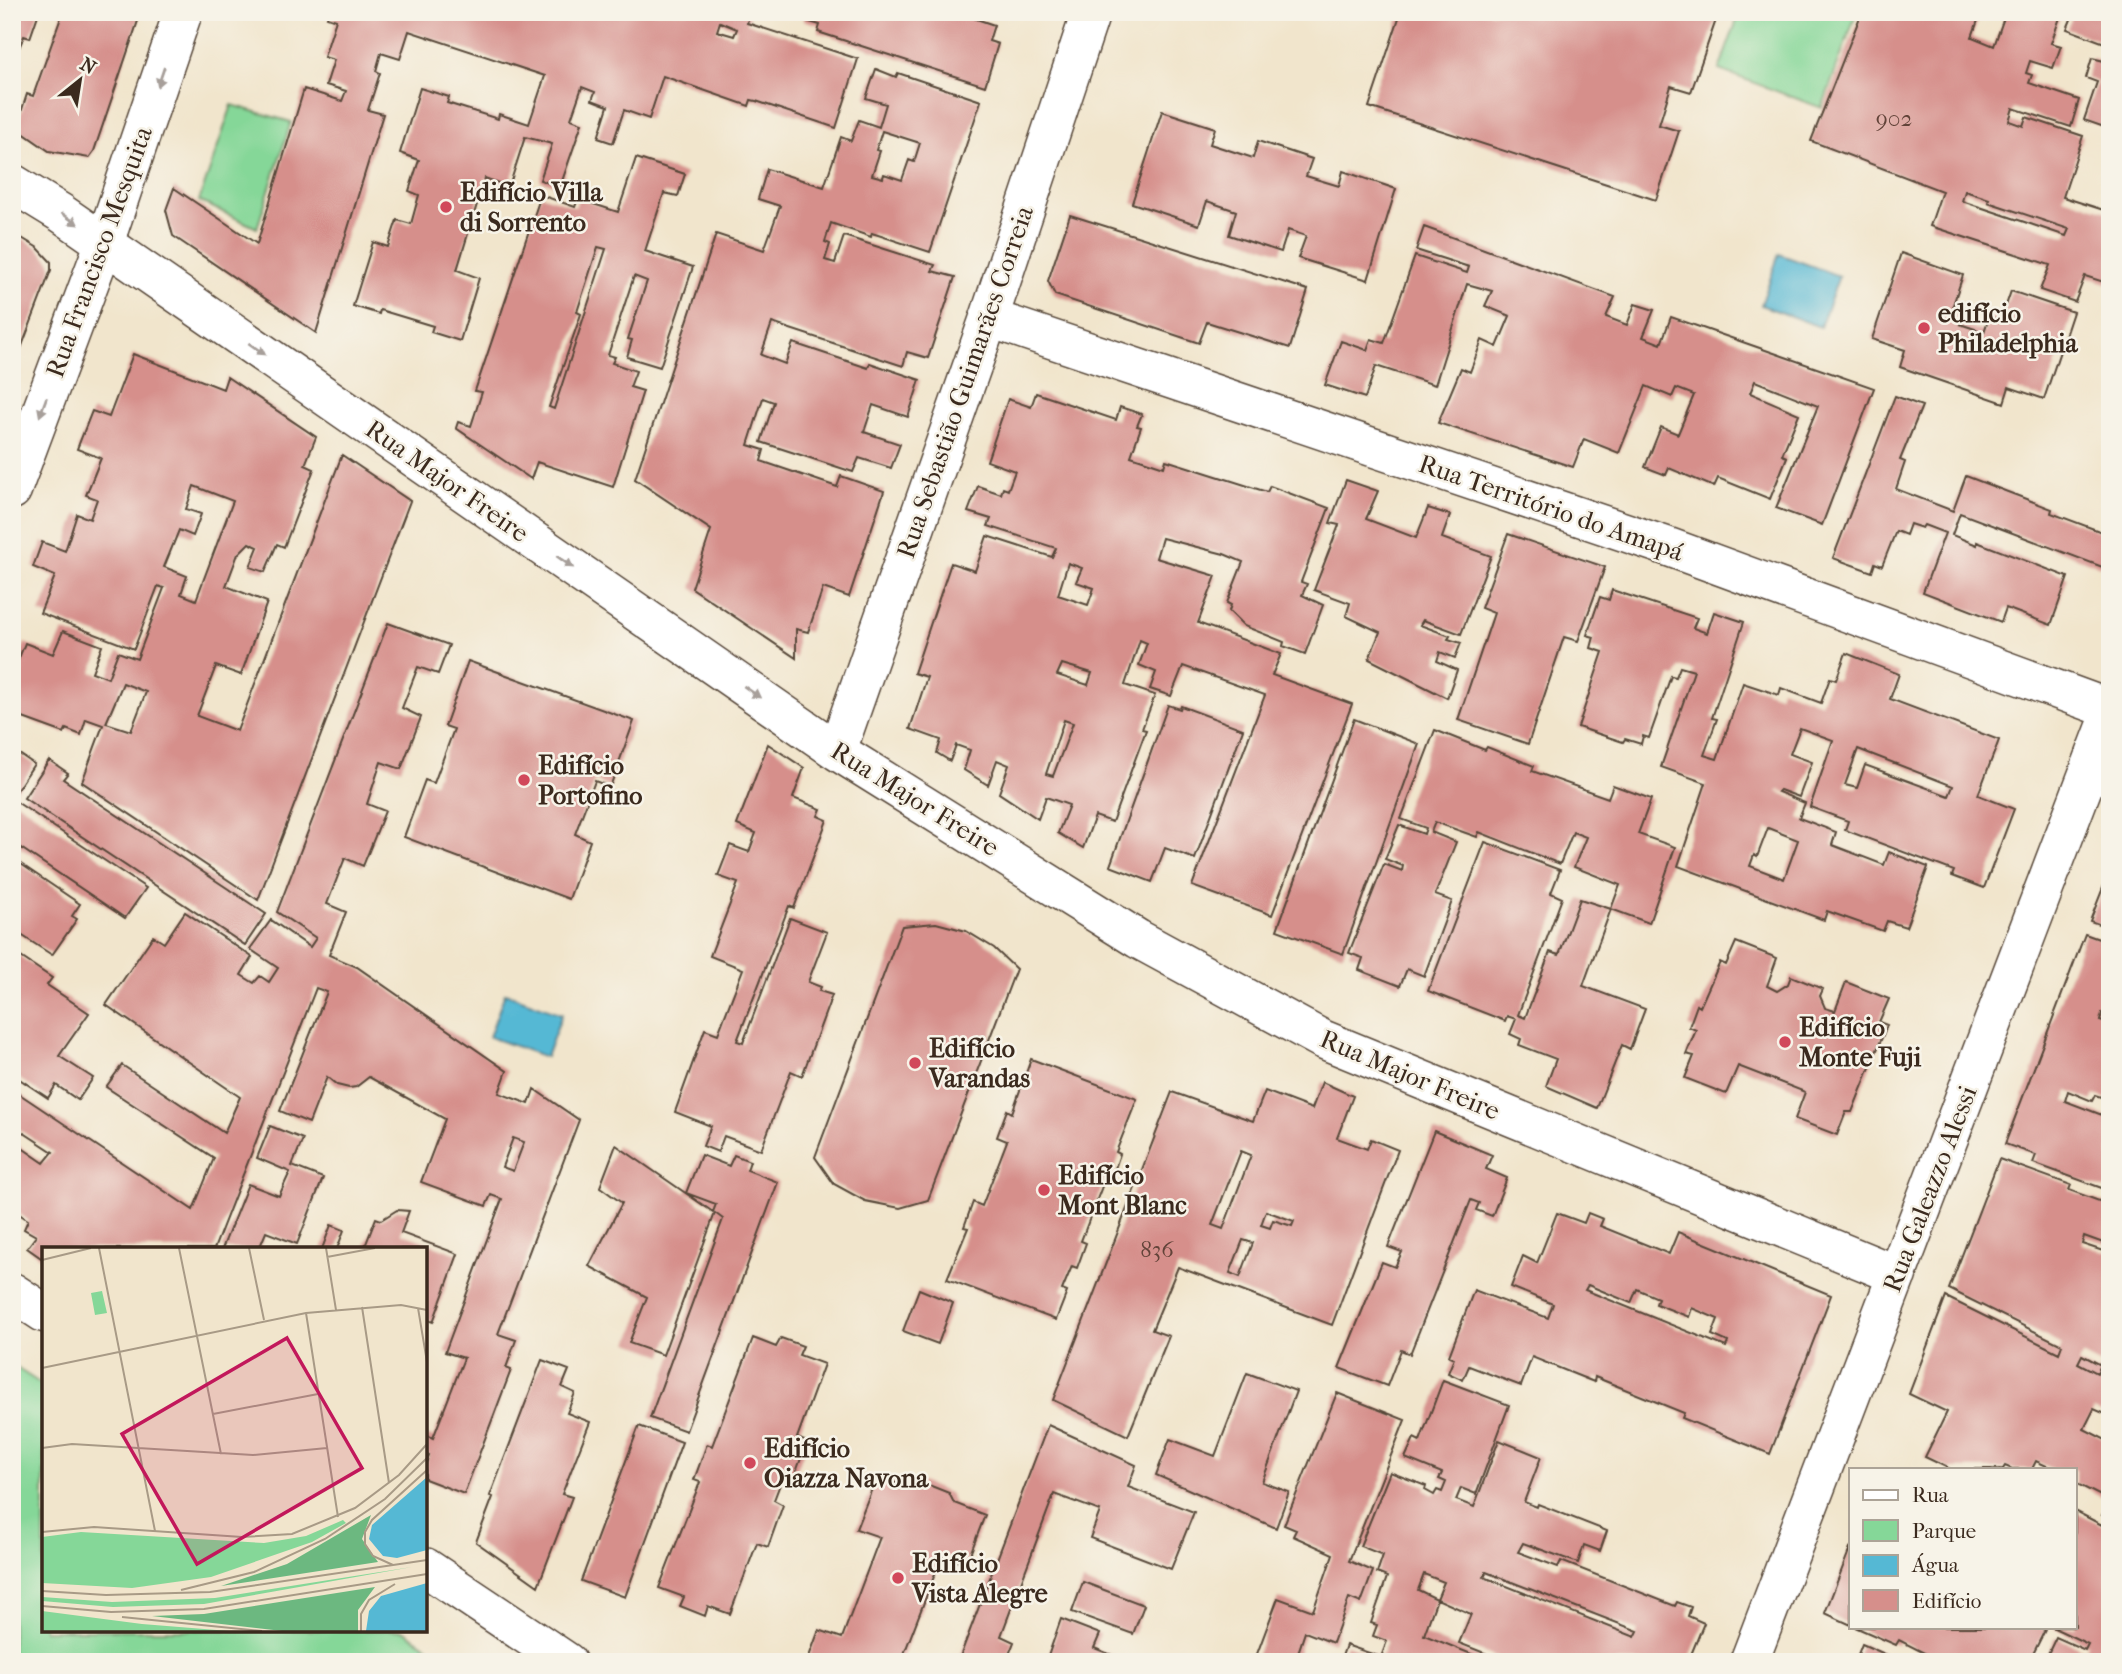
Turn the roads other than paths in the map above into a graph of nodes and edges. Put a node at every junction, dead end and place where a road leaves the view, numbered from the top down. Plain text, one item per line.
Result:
1 (183, 12) edge
2 (1091, 12) edge
3 (12, 183) edge
4 (104, 244) junction
5 (989, 318) junction
6 (12, 490) edge
7 (2110, 709) edge
8 (2110, 716) edge
9 (837, 751) junction
10 (1897, 1275) junction
11 (12, 1292) edge
12 (42, 1312) edge
13 (427, 1568) edge
14 (567, 1662) edge
15 (1749, 1662) edge

1 -> 4 street, Rua Francisco Mesquita
2 - 5 street, Rua Sebastião Guimarães Correia
3 -> 4 street, Rua Major Freire
4 -> 6 street, Rua Francisco Mesquita
4 -> 9 street, Rua Major Freire
5 - 7 street, Rua Território do Amapá
5 - 9 street, Rua Sebastião Guimarães Correia
8 - 10 street, Rua Galeazzo Alessi
9 - 10 street, Rua Major Freire
10 - 15 street, Rua Galeazzo Alessi
11 - 12 street
13 - 14 street

